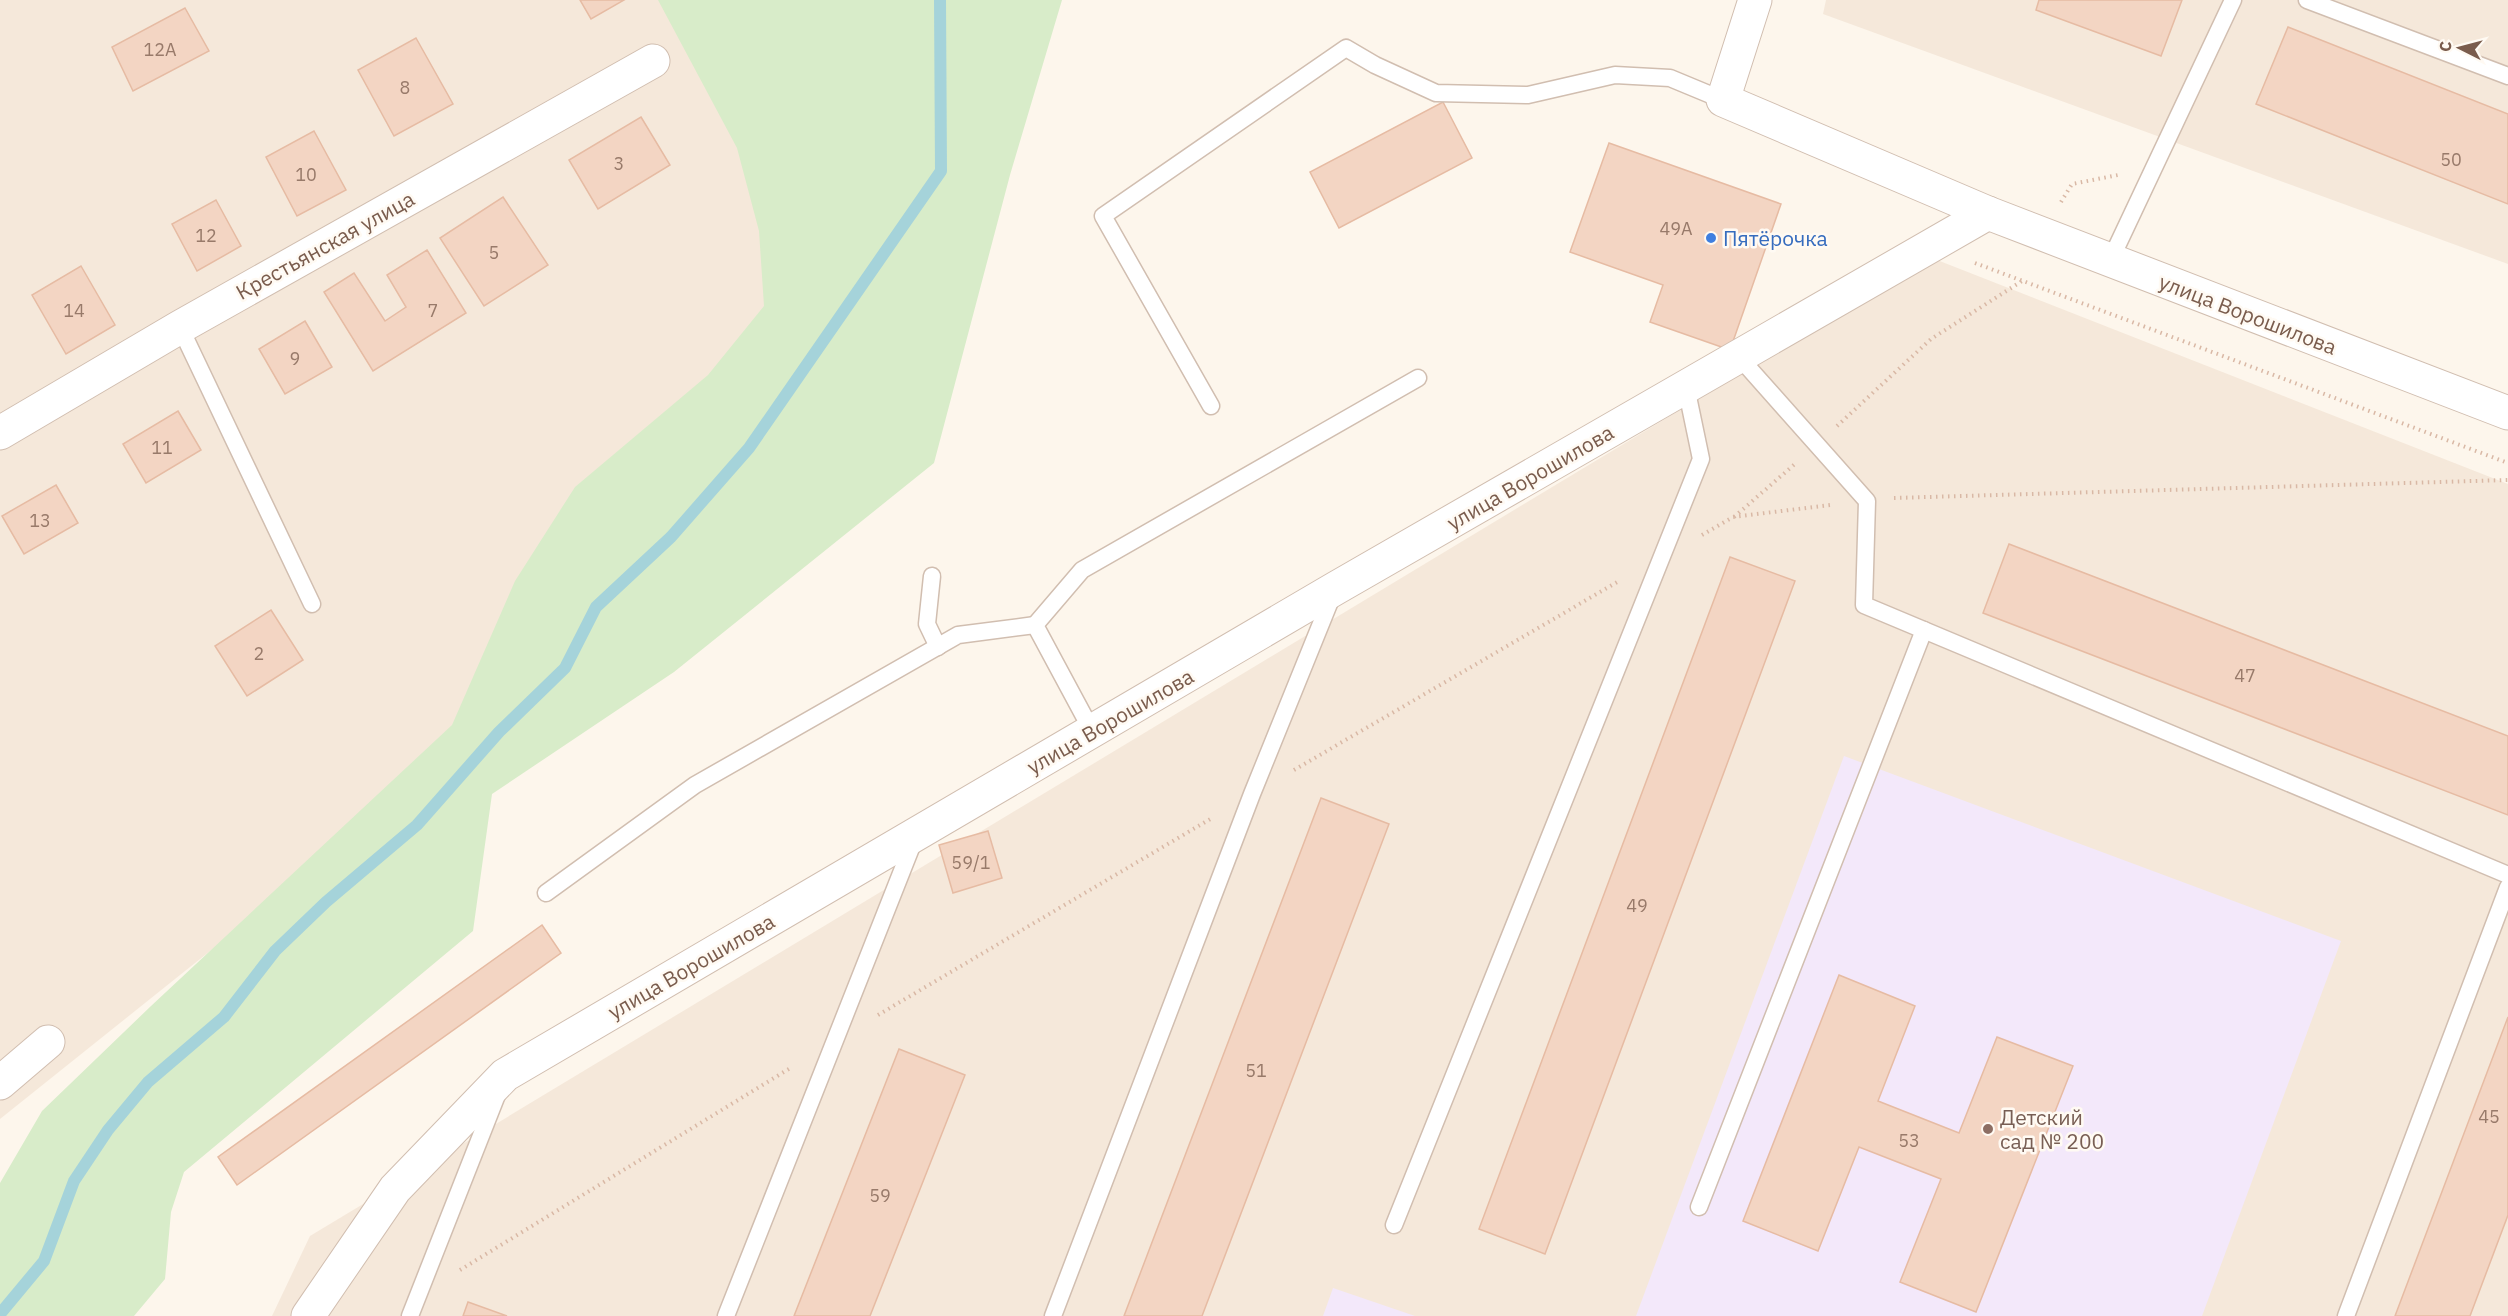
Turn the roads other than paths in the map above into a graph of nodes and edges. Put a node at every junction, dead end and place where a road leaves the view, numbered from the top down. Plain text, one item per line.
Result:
1 (1755, 0) edge
2 (2233, 0) edge
3 (2307, 0) edge
4 (653, 61) dead end
5 (2508, 76) edge
6 (1722, 100) junction
7 (1988, 213) junction
8 (2110, 261) junction
9 (180, 327) junction
10 (1739, 357) junction
11 (1418, 378) dead end
12 (1686, 387) junction
13 (1211, 406) dead end
14 (2508, 413) edge
15 (0, 433) edge
16 (932, 576) dead end
17 (1336, 588) junction
18 (312, 604) dead end
19 (1035, 625) junction
20 (1924, 630) junction
21 (938, 647) junction
22 (1092, 731) junction
23 (916, 835) junction
24 (2508, 875) edge
25 (2508, 887) edge
26 (546, 893) dead end
27 (48, 1042) dead end
28 (505, 1075) junction
29 (0, 1083) edge
30 (1699, 1207) dead end
31 (1394, 1225) dead end
32 (308, 1316) edge
33 (410, 1316) edge
34 (726, 1316) edge
35 (1053, 1316) edge
36 (2346, 1316) edge

1 - 6 street
2 - 8 lane
3 - 5 lane
4 - 9 street, Крестьянская улица
6 - 7 street, улица Ворошилова
6 - 13 lane
7 - 8 street, улица Ворошилова
7 - 10 street, улица Ворошилова
8 - 14 street, улица Ворошилова
9 - 15 street, Крестьянская улица
9 - 18 lane
10 - 12 street, улица Ворошилова
10 - 20 lane
11 - 19 lane
12 - 17 street, улица Ворошилова
12 - 31 lane
16 - 21 lane
17 - 22 street, улица Ворошилова
17 - 35 lane
19 - 21 lane
19 - 22 lane
20 - 24 lane
20 - 30 lane
21 - 26 lane
22 - 23 street, улица Ворошилова
23 - 28 street, улица Ворошилова
23 - 34 lane
25 - 36 lane
27 - 29 street
28 - 32 street, улица Ворошилова
28 - 33 lane

